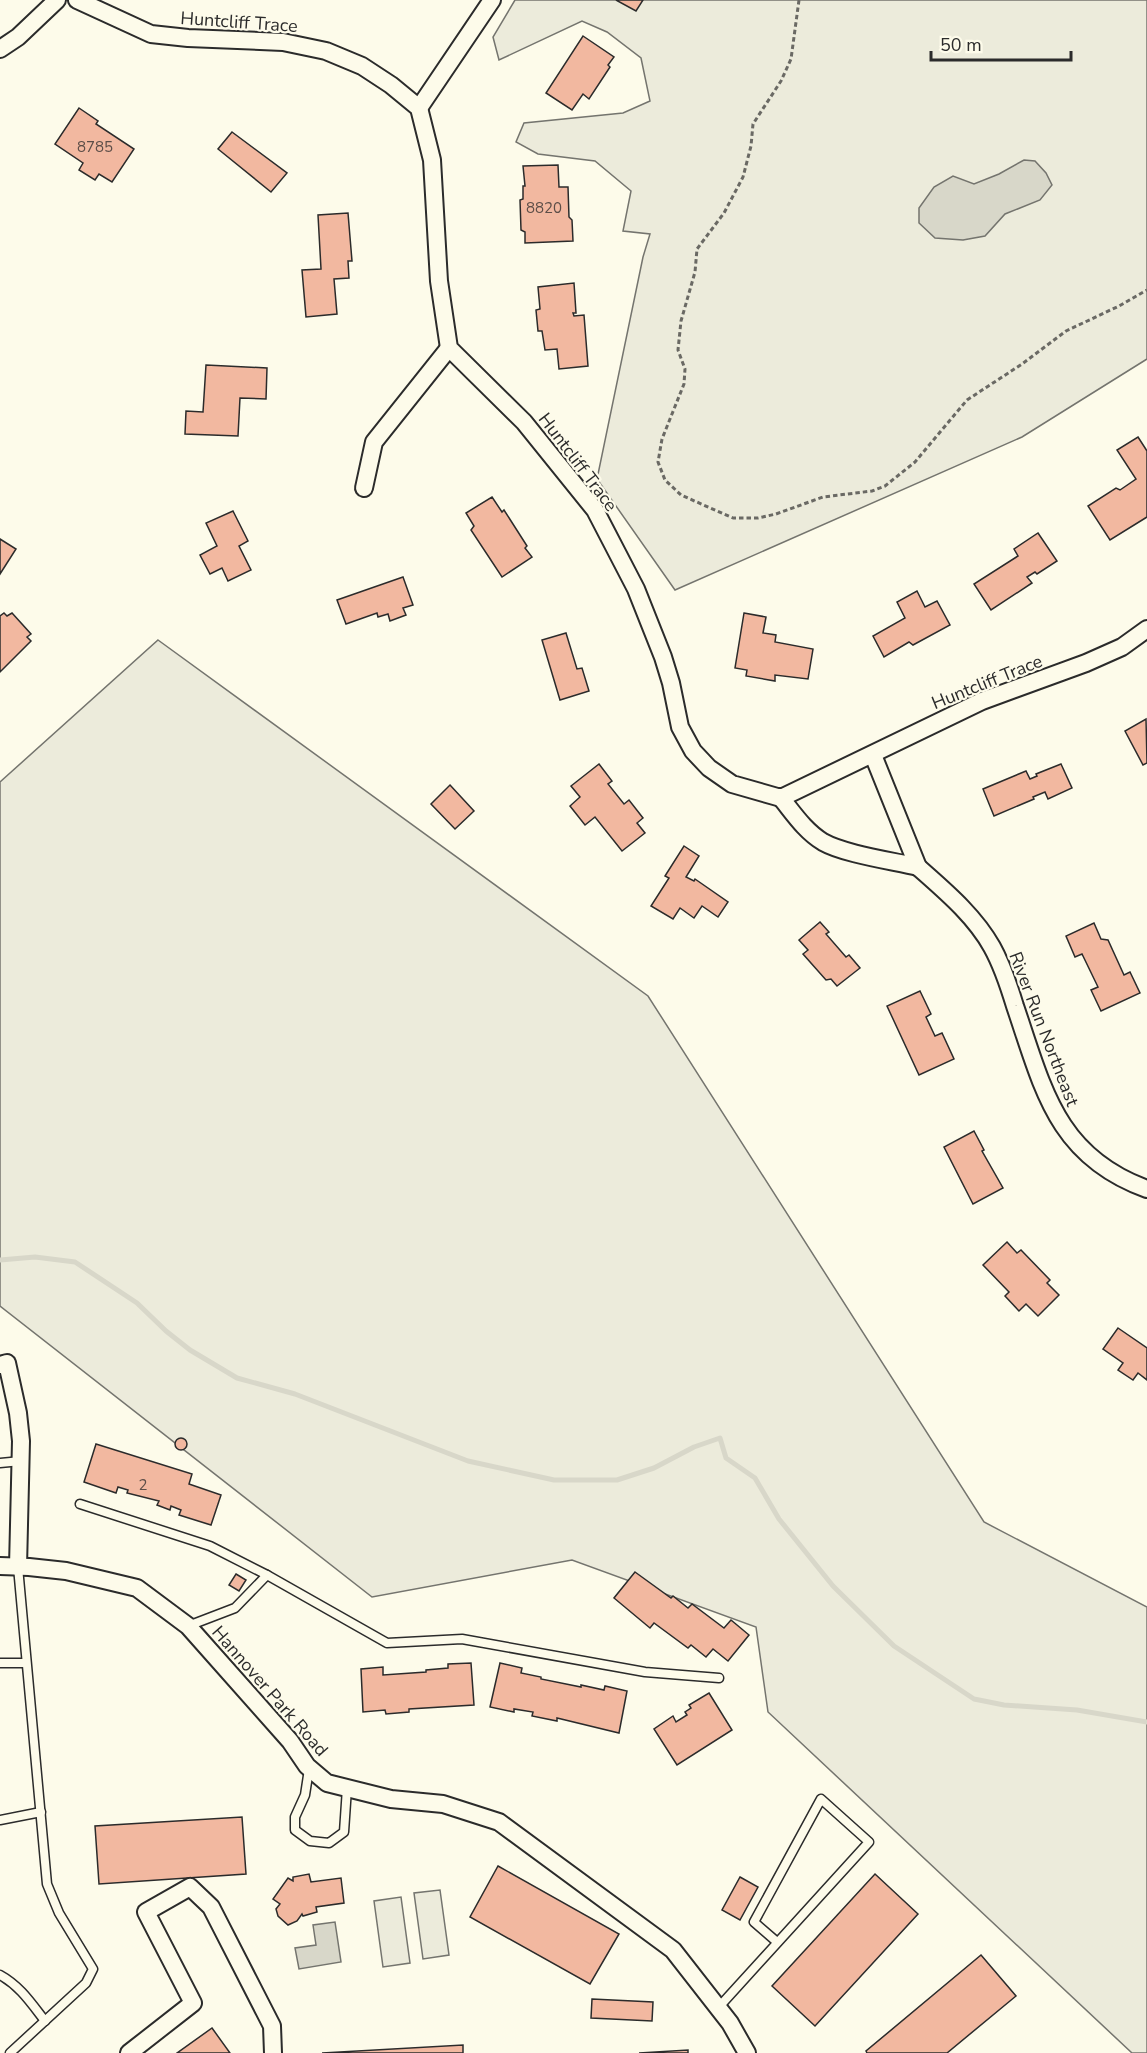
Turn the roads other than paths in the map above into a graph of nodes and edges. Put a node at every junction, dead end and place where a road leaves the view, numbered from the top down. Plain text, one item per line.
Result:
1 (57, 0) edge
2 (77, 0) edge
3 (492, 0) edge
4 (0, 50) edge
5 (419, 108) junction
6 (449, 348) junction
7 (363, 488) dead end
8 (1147, 629) edge
9 (873, 755) junction
10 (781, 798) junction
11 (918, 867) junction
12 (1147, 1189) edge
13 (0, 1365) edge
14 (21, 1461) junction
15 (0, 1463) edge
16 (80, 1504) dead end
17 (0, 1566) edge
18 (18, 1567) junction
19 (267, 1575) junction
20 (188, 1626) junction
21 (0, 1663) edge
22 (26, 1663) junction
23 (719, 1678) dead end
24 (309, 1768) junction
25 (347, 1788) junction
26 (41, 1812) junction
27 (0, 1820) edge
28 (777, 1942) junction
29 (0, 1975) edge
30 (718, 2008) junction
31 (45, 2021) junction
32 (10, 2053) edge
33 (129, 2053) edge
34 (273, 2053) edge
35 (747, 2053) edge

1 - 4 street
2 - 5 street, Huntcliff Trace
3 - 5 street
5 - 6 street
6 - 7 street
6 - 10 street, Huntcliff Trace
8 - 9 street, Huntcliff Trace
9 - 10 street, Huntcliff Trace
9 - 11 street, River Run Northeast
10 - 11 street, River Run Northeast
11 - 12 street, River Run Northeast
13 - 14 street
14 - 15 lane
14 - 18 street
16 - 19 lane
17 - 18 street, Hannover Park Road
18 - 20 street, Hannover Park Road
18 - 22 lane
19 - 20 lane
19 - 23 lane
20 - 24 street, Hannover Park Road
21 - 22 lane
22 - 26 lane
24 - 25 street, Hannover Park Road
24 - 25 lane
25 - 30 street, Hannover Park Road
26 - 27 lane
26 - 31 lane
28 - 28 lane
28 - 30 lane
29 - 31 lane
30 - 35 street, Hannover Park Road
31 - 32 lane
33 - 34 street

